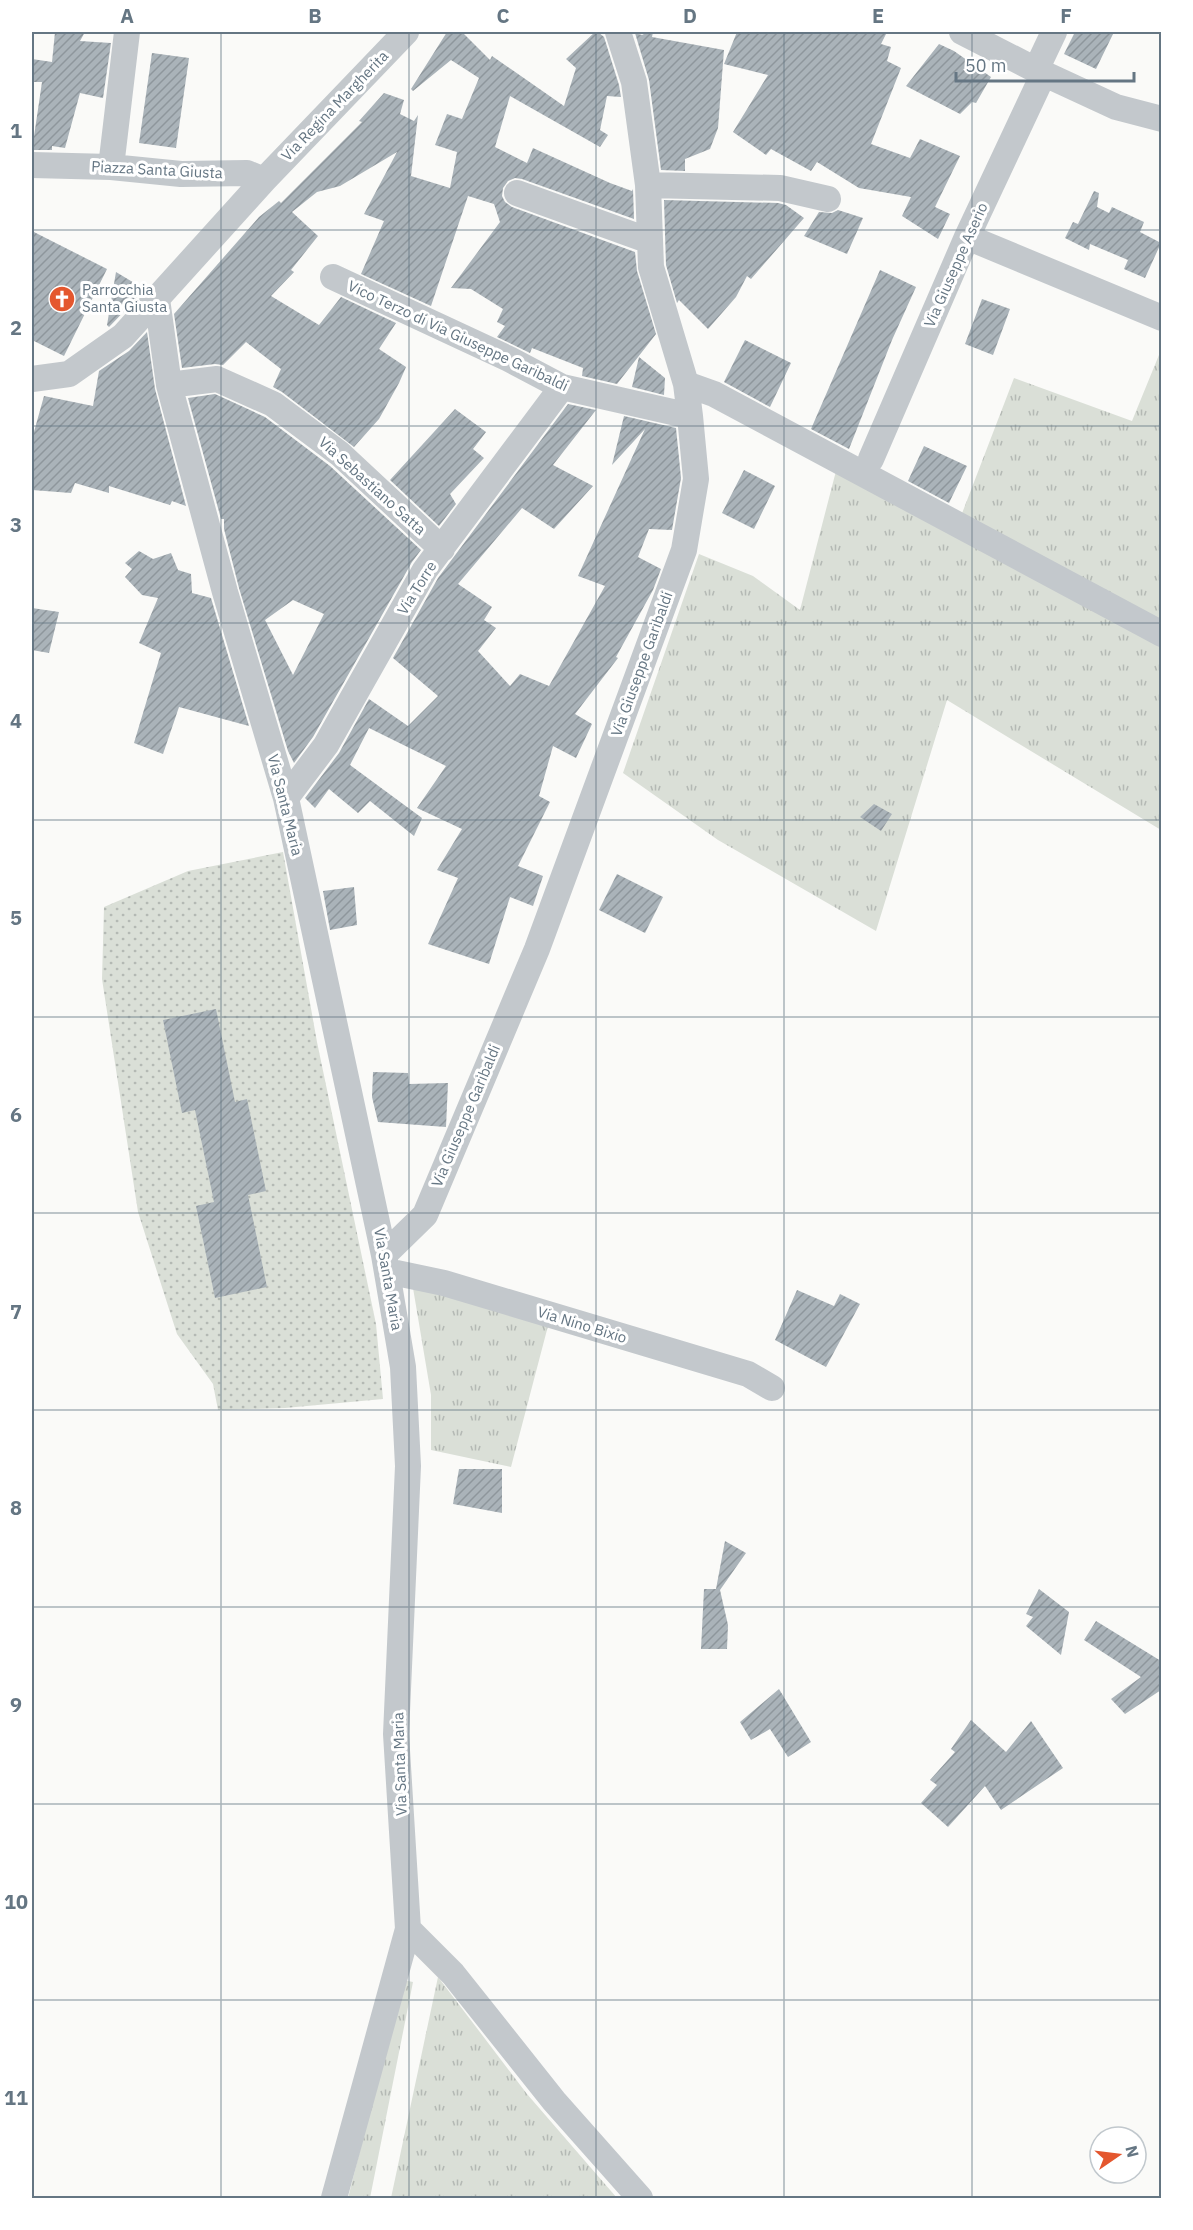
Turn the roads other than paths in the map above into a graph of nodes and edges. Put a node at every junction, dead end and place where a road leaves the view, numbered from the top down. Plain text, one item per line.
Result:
1 (127, 32) edge
2 (406, 32) edge
3 (618, 32) edge
4 (962, 32) edge
5 (1054, 32) edge
6 (1040, 71) junction
7 (1161, 119) edge
8 (32, 165) edge
9 (111, 167) junction
10 (264, 180) junction
11 (648, 185) junction
12 (517, 192) dead end
13 (828, 199) dead end
14 (967, 237) junction
15 (650, 241) junction
16 (333, 277) dead end
17 (157, 299) junction
18 (1161, 318) edge
19 (32, 379) edge
20 (686, 384) junction
21 (169, 385) junction
22 (562, 387) junction
23 (690, 416) junction
24 (871, 459) dead end
25 (442, 549) junction
26 (1161, 634) edge
27 (286, 798) junction
28 (386, 1263) junction
29 (772, 1388) dead end
30 (408, 1929) junction
31 (334, 2199) edge
32 (640, 2199) edge

1 - 9 street
2 - 10 street, Via Regina Margherita
3 - 11 street, Via Giuseppe Garibaldi
4 - 6 street
5 - 6 street, Via Giuseppe Aserio
6 - 7 street
6 - 14 street, Via Giuseppe Aserio
8 - 9 street, Piazza Santa Giusta
9 - 10 street, Piazza Santa Giusta
10 - 17 street
11 - 13 street
11 - 15 street, Via Giuseppe Garibaldi
12 - 15 street
14 - 18 street
14 - 24 street, Via Giuseppe Aserio
15 - 20 street, Via Giuseppe Garibaldi
16 - 22 street, Vico Terzo di Via Giuseppe Garibaldi
17 - 19 street
17 - 21 street, Via Santa Maria
20 - 23 street, Via Giuseppe Garibaldi
20 - 26 street
21 - 25 street, Via Sebastiano Satta
21 - 27 street, Via Santa Maria
22 - 23 street, Vico Terzo di Via Giuseppe Garibaldi
22 - 25 street, Via Torre
23 - 28 street, Via Giuseppe Garibaldi
25 - 27 street, Via Torre
27 - 28 street, Via Santa Maria
28 - 29 street, Via Nino Bixio
28 - 30 street, Via Santa Maria
30 - 31 street, Via Santa Maria
30 - 32 street

